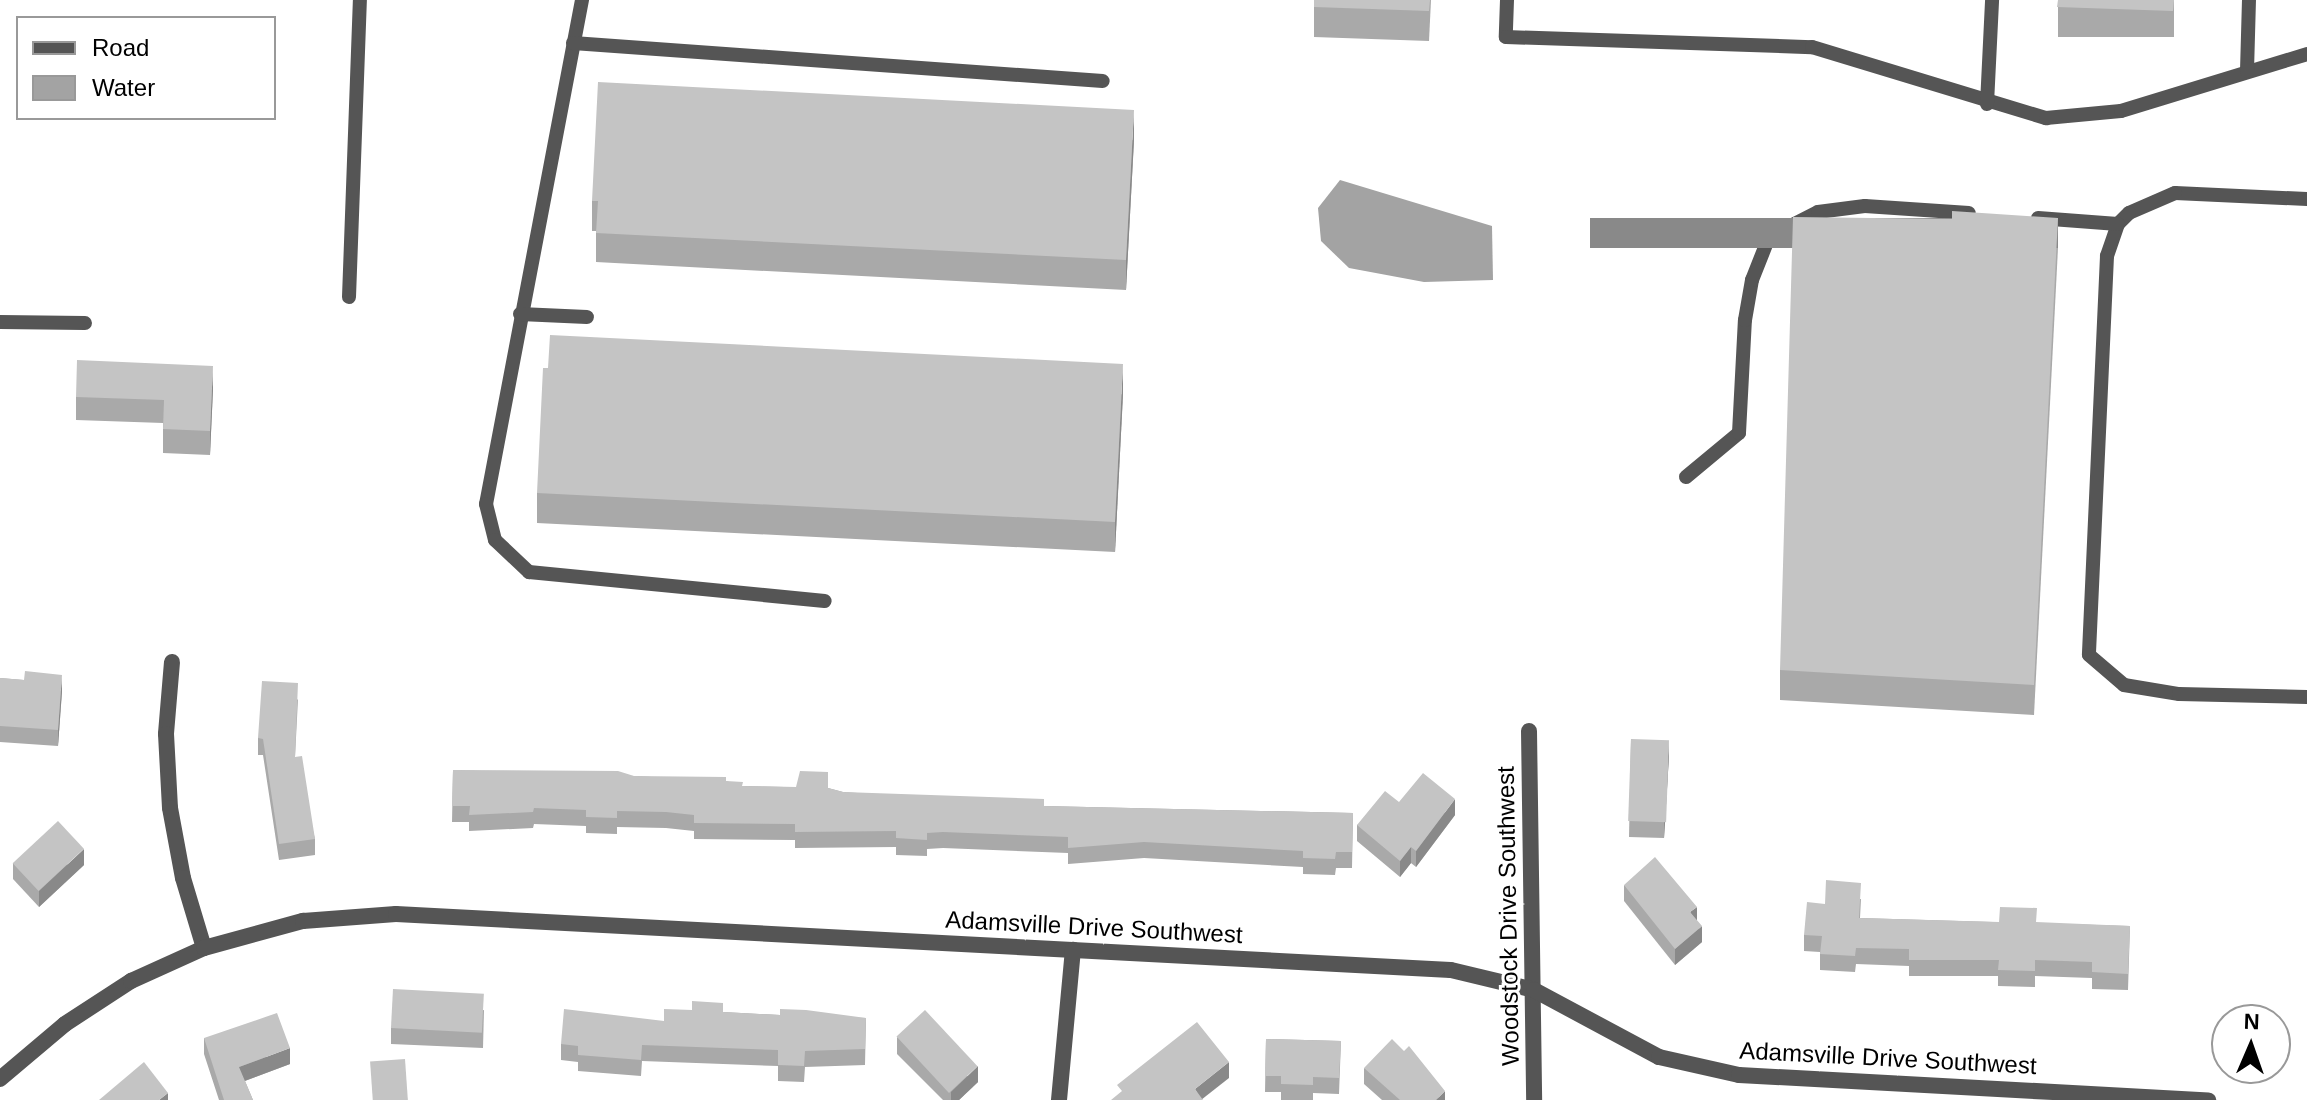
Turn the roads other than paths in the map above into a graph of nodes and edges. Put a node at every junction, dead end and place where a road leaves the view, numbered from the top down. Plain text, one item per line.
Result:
1 (360, 0) edge
2 (582, 0) edge
3 (1507, 0) edge
4 (1992, 0) edge
5 (2249, 0) edge
6 (573, 43) junction
7 (2307, 54) edge
8 (2247, 71) junction
9 (1103, 81) dead end
10 (1987, 104) junction
11 (2307, 199) edge
12 (1991, 215) edge
13 (2023, 217) edge
14 (2118, 224) junction
15 (349, 297) dead end
16 (520, 314) junction
17 (587, 317) dead end
18 (0, 322) edge
19 (85, 323) dead end
20 (1686, 477) dead end
21 (825, 601) dead end
22 (172, 662) dead end
23 (2307, 697) edge
24 (1529, 731) dead end
25 (204, 948) junction
26 (1073, 950) junction
27 (1534, 990) junction
28 (0, 1079) edge
29 (1059, 1100) edge
30 (1534, 1100) edge
31 (2208, 1100) edge

1 - 15 lane
2 - 6 lane
3 - 10 lane
4 - 10 lane
5 - 8 lane
6 - 9 lane
6 - 16 lane
7 - 8 lane
8 - 10 lane
11 - 14 lane
12 - 20 lane
13 - 14 lane
14 - 23 lane
16 - 17 lane
16 - 21 lane
18 - 19 lane
22 - 25 street
24 - 27 street, Woodstock Drive Southwest
25 - 26 street, Adamsville Drive Southwest
25 - 28 street, Adamsville Drive Southwest
26 - 27 street, Adamsville Drive Southwest
26 - 29 street
27 - 30 street, Woodstock Drive Southwest
27 - 31 street, Adamsville Drive Southwest

